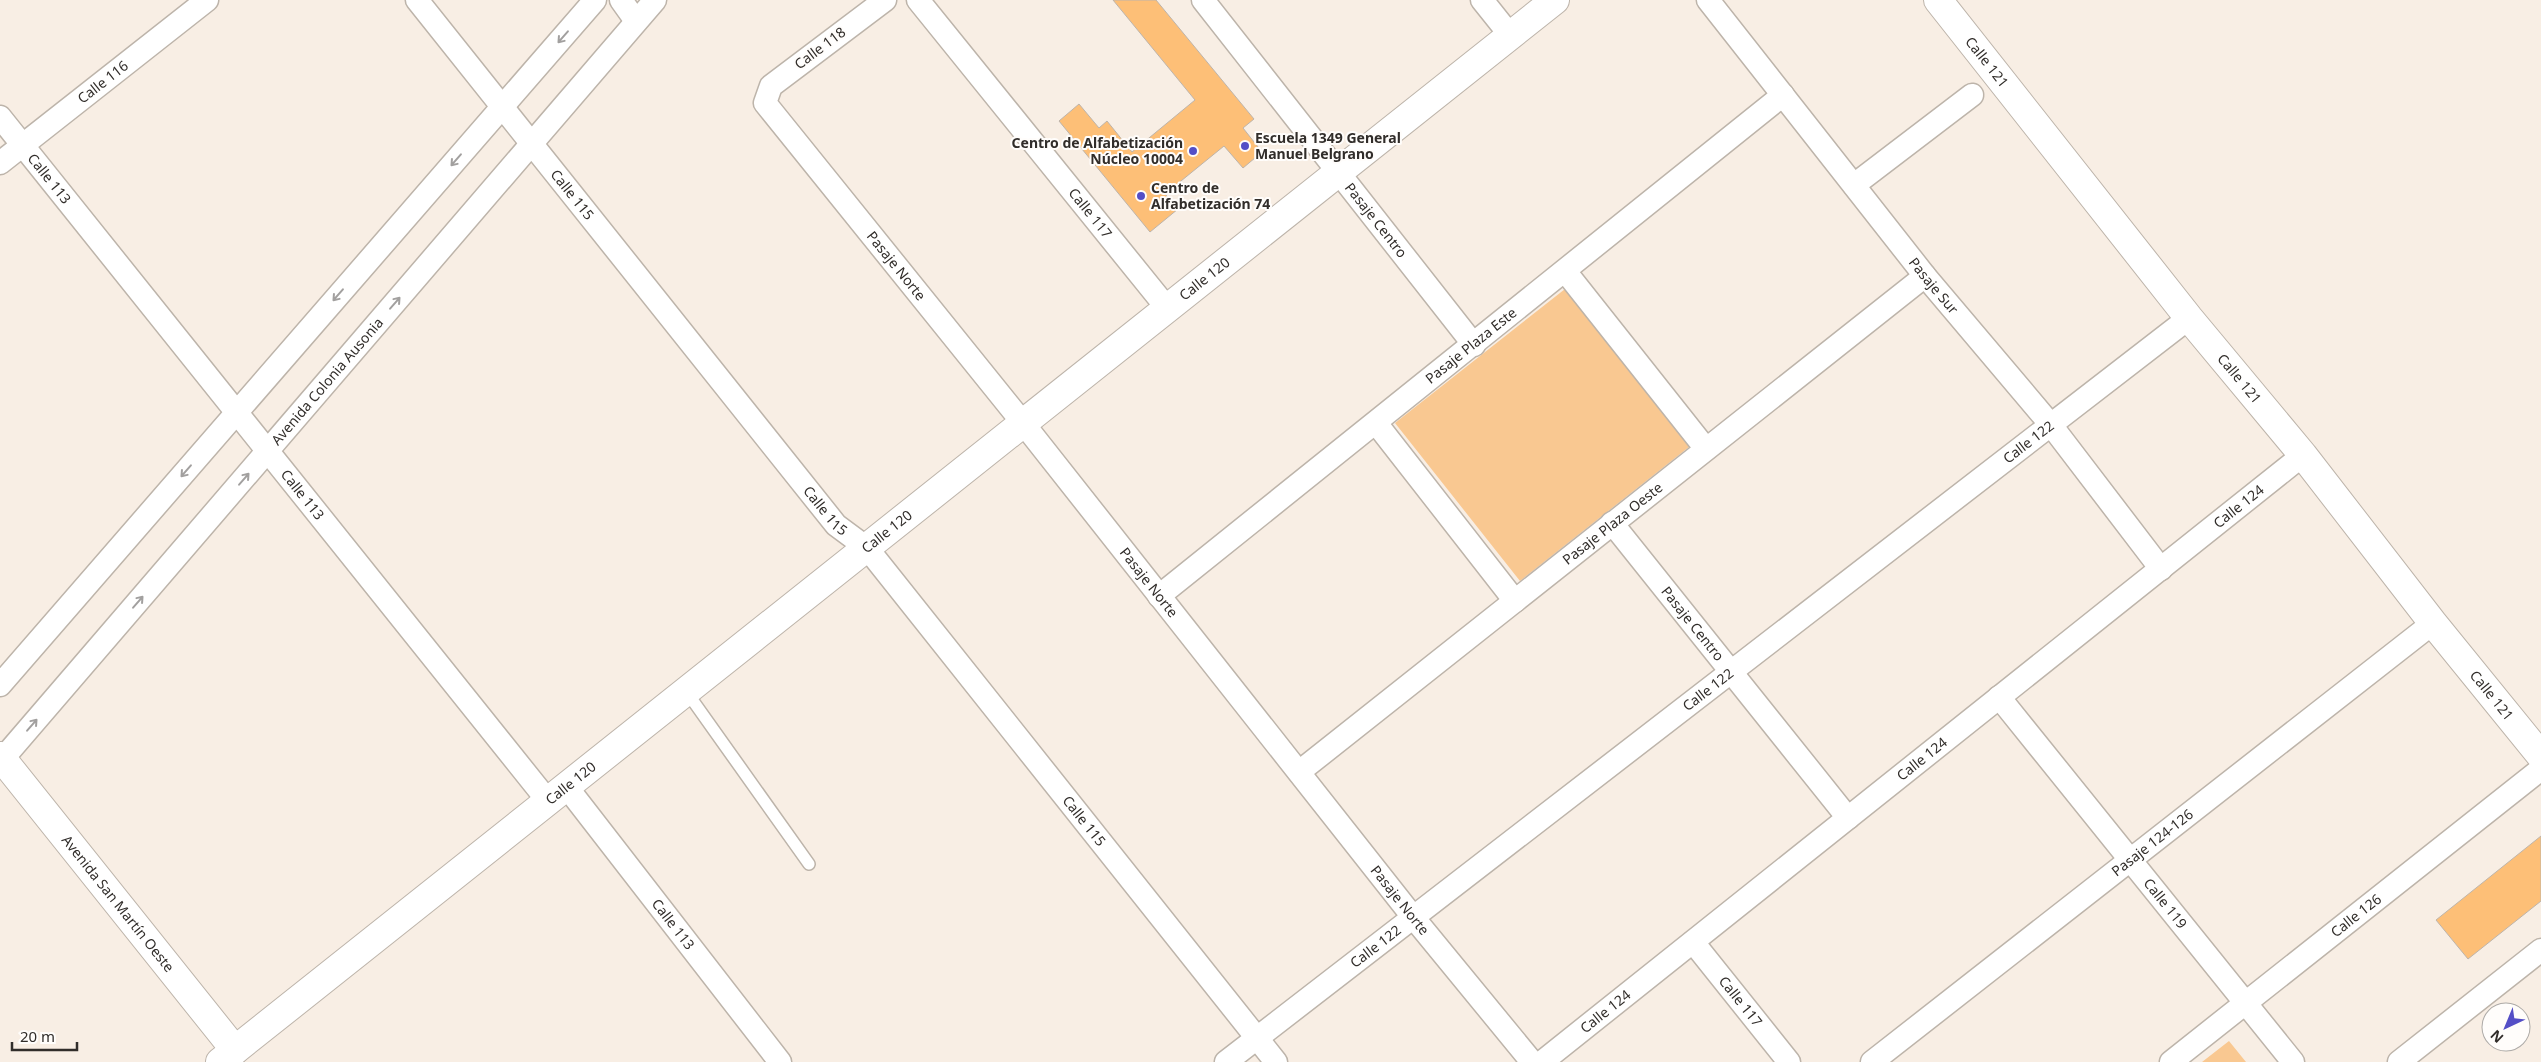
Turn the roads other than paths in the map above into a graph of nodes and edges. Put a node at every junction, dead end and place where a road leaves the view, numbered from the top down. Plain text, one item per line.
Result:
1 (207, 0) edge
2 (418, 0) edge
3 (595, 0) edge
4 (620, 0) edge
5 (655, 0) edge
6 (885, 0) edge
7 (918, 0) edge
8 (1203, 0) edge
9 (1482, 0) edge
10 (1555, 0) edge
11 (1708, 0) edge
12 (1938, 0) edge
13 (636, 22) junction
14 (1510, 35) junction
15 (1783, 95) junction
16 (1972, 95) dead end
17 (766, 103) joint
18 (502, 106) junction
19 (0, 118) edge
20 (532, 143) junction
21 (22, 145) junction
22 (0, 162) edge
23 (1338, 172) junction
24 (1854, 185) junction
25 (1565, 271) junction
26 (1926, 276) junction
27 (1168, 308) junction
28 (2189, 318) junction
29 (1474, 345) junction
30 (236, 413) junction
31 (1023, 423) junction
32 (1376, 423) junction
33 (2051, 425) junction
34 (1706, 449) junction
35 (267, 452) junction
36 (2303, 455) junction
37 (1612, 523) junction
38 (867, 548) junction
39 (2161, 569) junction
40 (1159, 596) junction
41 (1515, 601) junction
42 (2433, 623) junction
43 (1732, 671) junction
44 (0, 685) edge
45 (686, 691) junction
46 (1999, 698) junction
47 (2539, 752) edge
48 (1, 759) edge
49 (1299, 772) junction
50 (557, 794) junction
51 (1848, 818) junction
52 (2131, 860) junction
53 (809, 864) dead end
54 (1413, 917) junction
55 (1693, 942) junction
56 (2541, 950) edge
57 (2247, 1002) junction
58 (1257, 1038) junction
59 (227, 1056) edge
60 (780, 1062) edge
61 (1226, 1062) edge
62 (1276, 1062) edge
63 (1532, 1062) edge
64 (1542, 1062) edge
65 (1789, 1062) edge
66 (1872, 1062) edge
67 (2171, 1062) edge
68 (2293, 1062) edge
69 (2399, 1062) edge

1 - 21 street, Calle 116
2 - 18 street, Calle 115
3 -> 18 street
4 - 13 street
5 - 13 street, Avenida Colonia Ausonia
6 - 17 street, Calle 118
7 - 27 street, Calle 117
8 - 23 street, Pasaje Centro
9 - 14 street
10 - 14 street, Calle 120
11 - 15 street, Pasaje Sur
12 - 28 street, Calle 121
13 - 20 street, Avenida Colonia Ausonia
14 - 23 street, Calle 120
15 - 24 street, Pasaje Sur
15 - 25 street, Pasaje Plaza Este
16 - 24 street
17 - 31 street, Pasaje Norte
18 - 20 street, Calle 115
18 -> 30 street
19 - 21 street, Calle 113
35 -> 20 street, Avenida Colonia Ausonia
20 - 38 street, Calle 115
21 - 22 street, Calle 116
21 - 30 street, Calle 113
23 - 27 street, Calle 120
23 - 29 street, Pasaje Centro
24 - 26 street, Pasaje Sur
25 - 29 street, Pasaje Plaza Este
25 - 34 street
26 - 33 street, Pasaje Sur
26 - 34 street, Pasaje Plaza Oeste
27 - 31 street, Calle 120
28 - 33 street, Calle 122
28 - 36 street, Calle 121
29 - 32 street, Pasaje Plaza Este
30 - 35 street, Calle 113
30 -> 44 street
31 - 38 street, Calle 120
31 - 40 street, Pasaje Norte
32 - 40 street, Pasaje Plaza Este
32 - 41 street
33 - 39 street, Pasaje Sur
33 - 43 street, Calle 122
34 - 37 street, Pasaje Plaza Oeste
48 -> 35 street, Avenida Colonia Ausonia
35 - 50 street, Calle 113
36 - 39 street, Calle 124
36 - 42 street, Calle 121
37 - 41 street, Pasaje Plaza Oeste
37 - 43 street, Pasaje Centro
38 - 45 street, Calle 120
38 - 58 street, Calle 115
39 - 46 street, Calle 124
40 - 49 street, Pasaje Norte
41 - 49 street, Pasaje Plaza Oeste
42 - 47 street, Calle 121
42 - 52 street, Pasaje 124-126
43 - 51 street, Pasaje Centro
43 - 54 street, Calle 122
45 - 50 street, Calle 120
45 - 53 lane
46 - 51 street, Calle 124
46 - 52 street, Calle 119
47 - 57 street, Calle 126
48 - 59 street, Avenida San Martín Oeste
49 - 54 street, Pasaje Norte
50 - 59 street, Calle 120
50 - 60 street, Calle 113
51 - 55 street, Calle 124
52 - 57 street, Calle 119
52 - 66 street, Pasaje 124-126
54 - 58 street, Calle 122
54 - 63 street, Pasaje Norte
55 - 64 street, Calle 124
55 - 65 street, Calle 117
56 - 69 street
57 - 67 street, Calle 126
57 - 68 street, Calle 119
58 - 61 street, Calle 122
58 - 62 street, Calle 115

